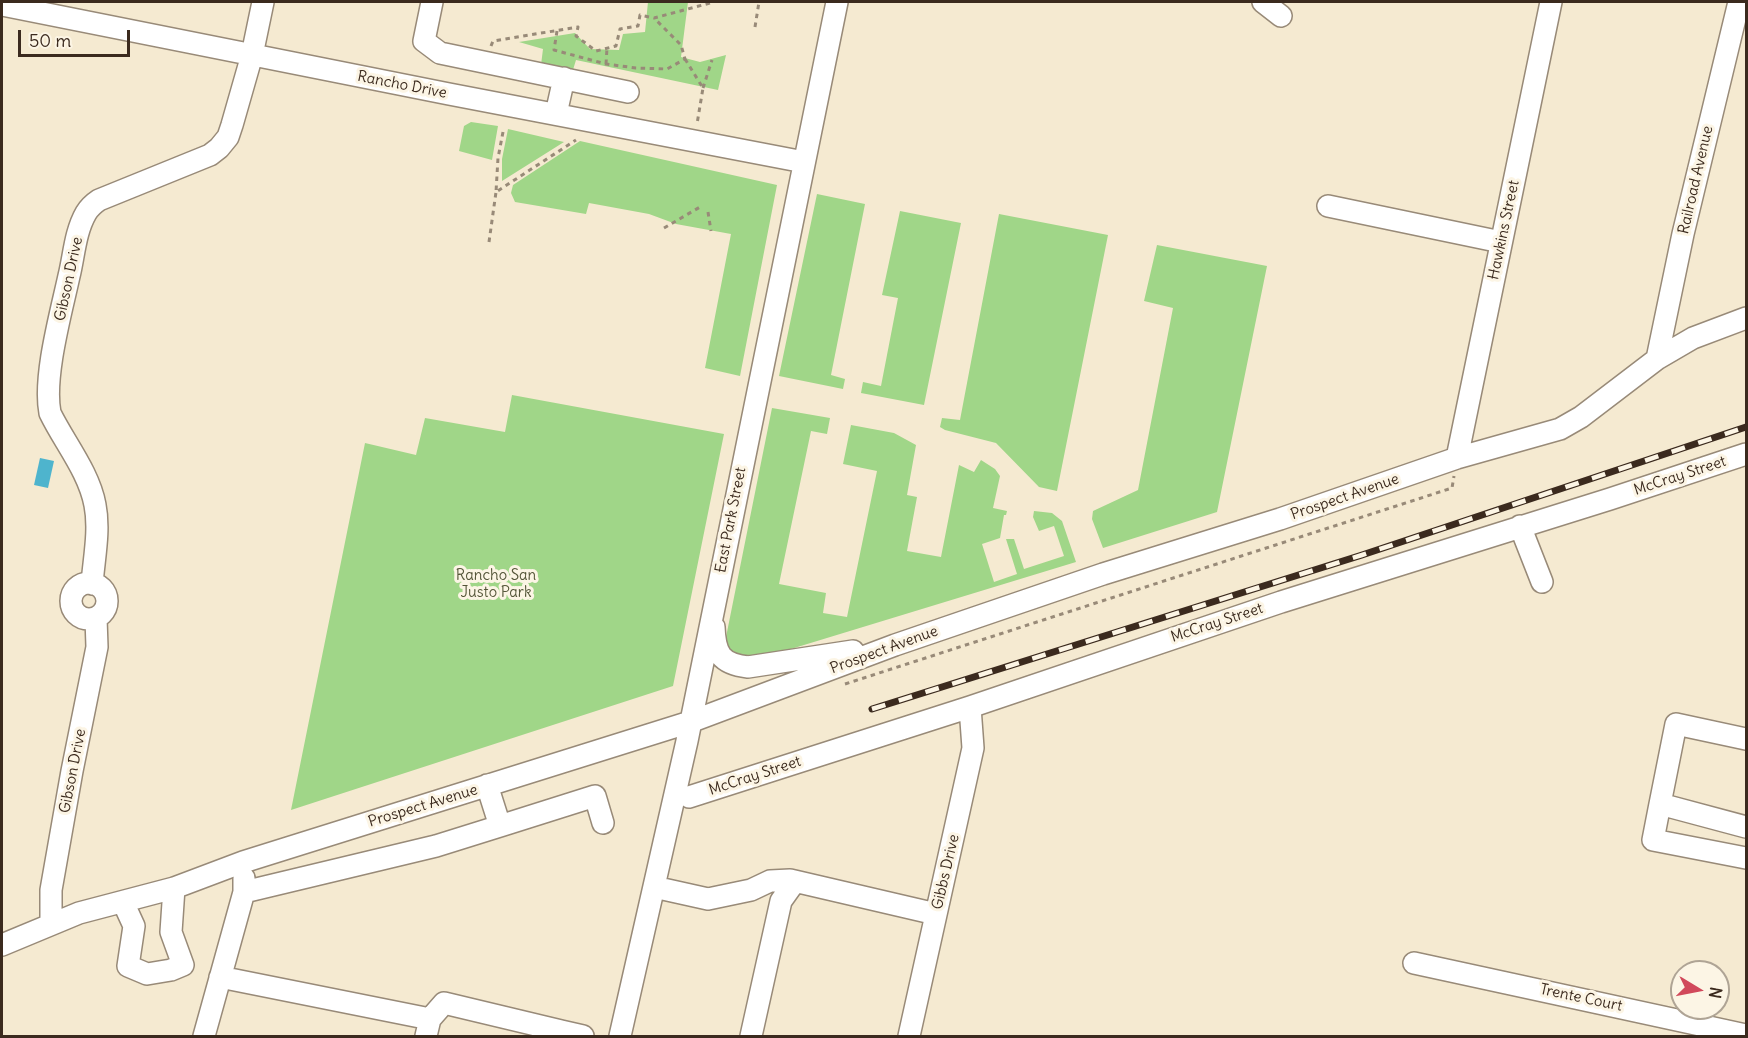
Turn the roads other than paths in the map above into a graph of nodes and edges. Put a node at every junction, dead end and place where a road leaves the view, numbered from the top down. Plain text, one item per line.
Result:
1 (263, 2) edge
2 (432, 2) edge
3 (837, 2) edge
4 (1263, 2) edge
5 (1551, 2) edge
6 (1739, 2) edge
7 (2, 5) edge
8 (1281, 16) dead end
9 (252, 55) junction
10 (564, 78) junction
11 (628, 92) dead end
12 (555, 114) junction
13 (804, 162) junction
14 (1328, 206) dead end
15 (1501, 242) junction
16 (1746, 318) edge
17 (1657, 359) junction
18 (1746, 454) edge
19 (1457, 458) junction
20 (1520, 526) junction
21 (1542, 582) dead end
22 (92, 584) junction
23 (714, 607) junction
24 (96, 618) junction
25 (895, 645) junction
26 (970, 707) junction
27 (690, 722) junction
28 (1746, 739) edge
29 (487, 786) junction
30 (689, 797) dead end
31 (1660, 804) junction
32 (603, 823) dead end
33 (500, 826) junction
34 (1746, 827) edge
35 (1746, 858) edge
36 (243, 862) junction
37 (793, 881) junction
38 (654, 887) junction
39 (174, 888) junction
40 (244, 892) junction
41 (123, 902) junction
42 (936, 914) junction
43 (51, 924) junction
44 (2, 945) edge
45 (1414, 963) dead end
46 (220, 978) junction
47 (428, 1028) edge
48 (561, 1034) edge
49 (1746, 1035) edge
50 (204, 1036) edge
51 (583, 1036) edge
52 (620, 1036) edge
53 (751, 1036) edge
54 (909, 1036) edge

1 - 9 street, Gibson Drive
2 - 10 street
3 - 13 street, East Park Street
4 - 8 street
5 - 15 street, Hawkins Street
6 - 17 street, Railroad Avenue
7 - 9 street, Rancho Drive
9 - 12 street, Rancho Drive
9 - 22 street, Gibson Drive
10 - 11 street
10 - 12 street
12 - 13 street, Rancho Drive
13 - 23 street, East Park Street
14 - 15 street
15 - 19 street, Hawkins Street
16 - 17 street, Prospect Avenue
17 - 19 street, Prospect Avenue
18 - 20 street, McCray Street
19 - 25 street, Prospect Avenue
20 - 21 street
20 - 26 street, McCray Street
22 - 24 street
22 - 24 street
23 - 25 street
23 - 27 street, East Park Street
24 - 43 street, Gibson Drive
25 - 27 street, Prospect Avenue
26 - 30 street, McCray Street
26 - 42 street, Gibbs Drive
27 - 29 street, Prospect Avenue
27 - 38 street, East Park Street
28 - 31 street
29 - 33 street
29 - 36 street, Prospect Avenue
31 - 34 street
31 - 35 street
32 - 33 street
33 - 40 street
36 - 39 street, Prospect Avenue
36 - 40 street
37 - 38 street
37 - 42 street
37 - 53 street
38 - 52 street, East Park Street
39 - 41 street, Prospect Avenue
39 - 41 street
40 - 46 street
41 - 43 street, Prospect Avenue
42 - 54 street, Gibbs Drive
43 - 44 street, Prospect Avenue
45 - 49 street, Trente Court
46 - 47 street
46 - 50 street
47 - 48 street
48 - 51 street

